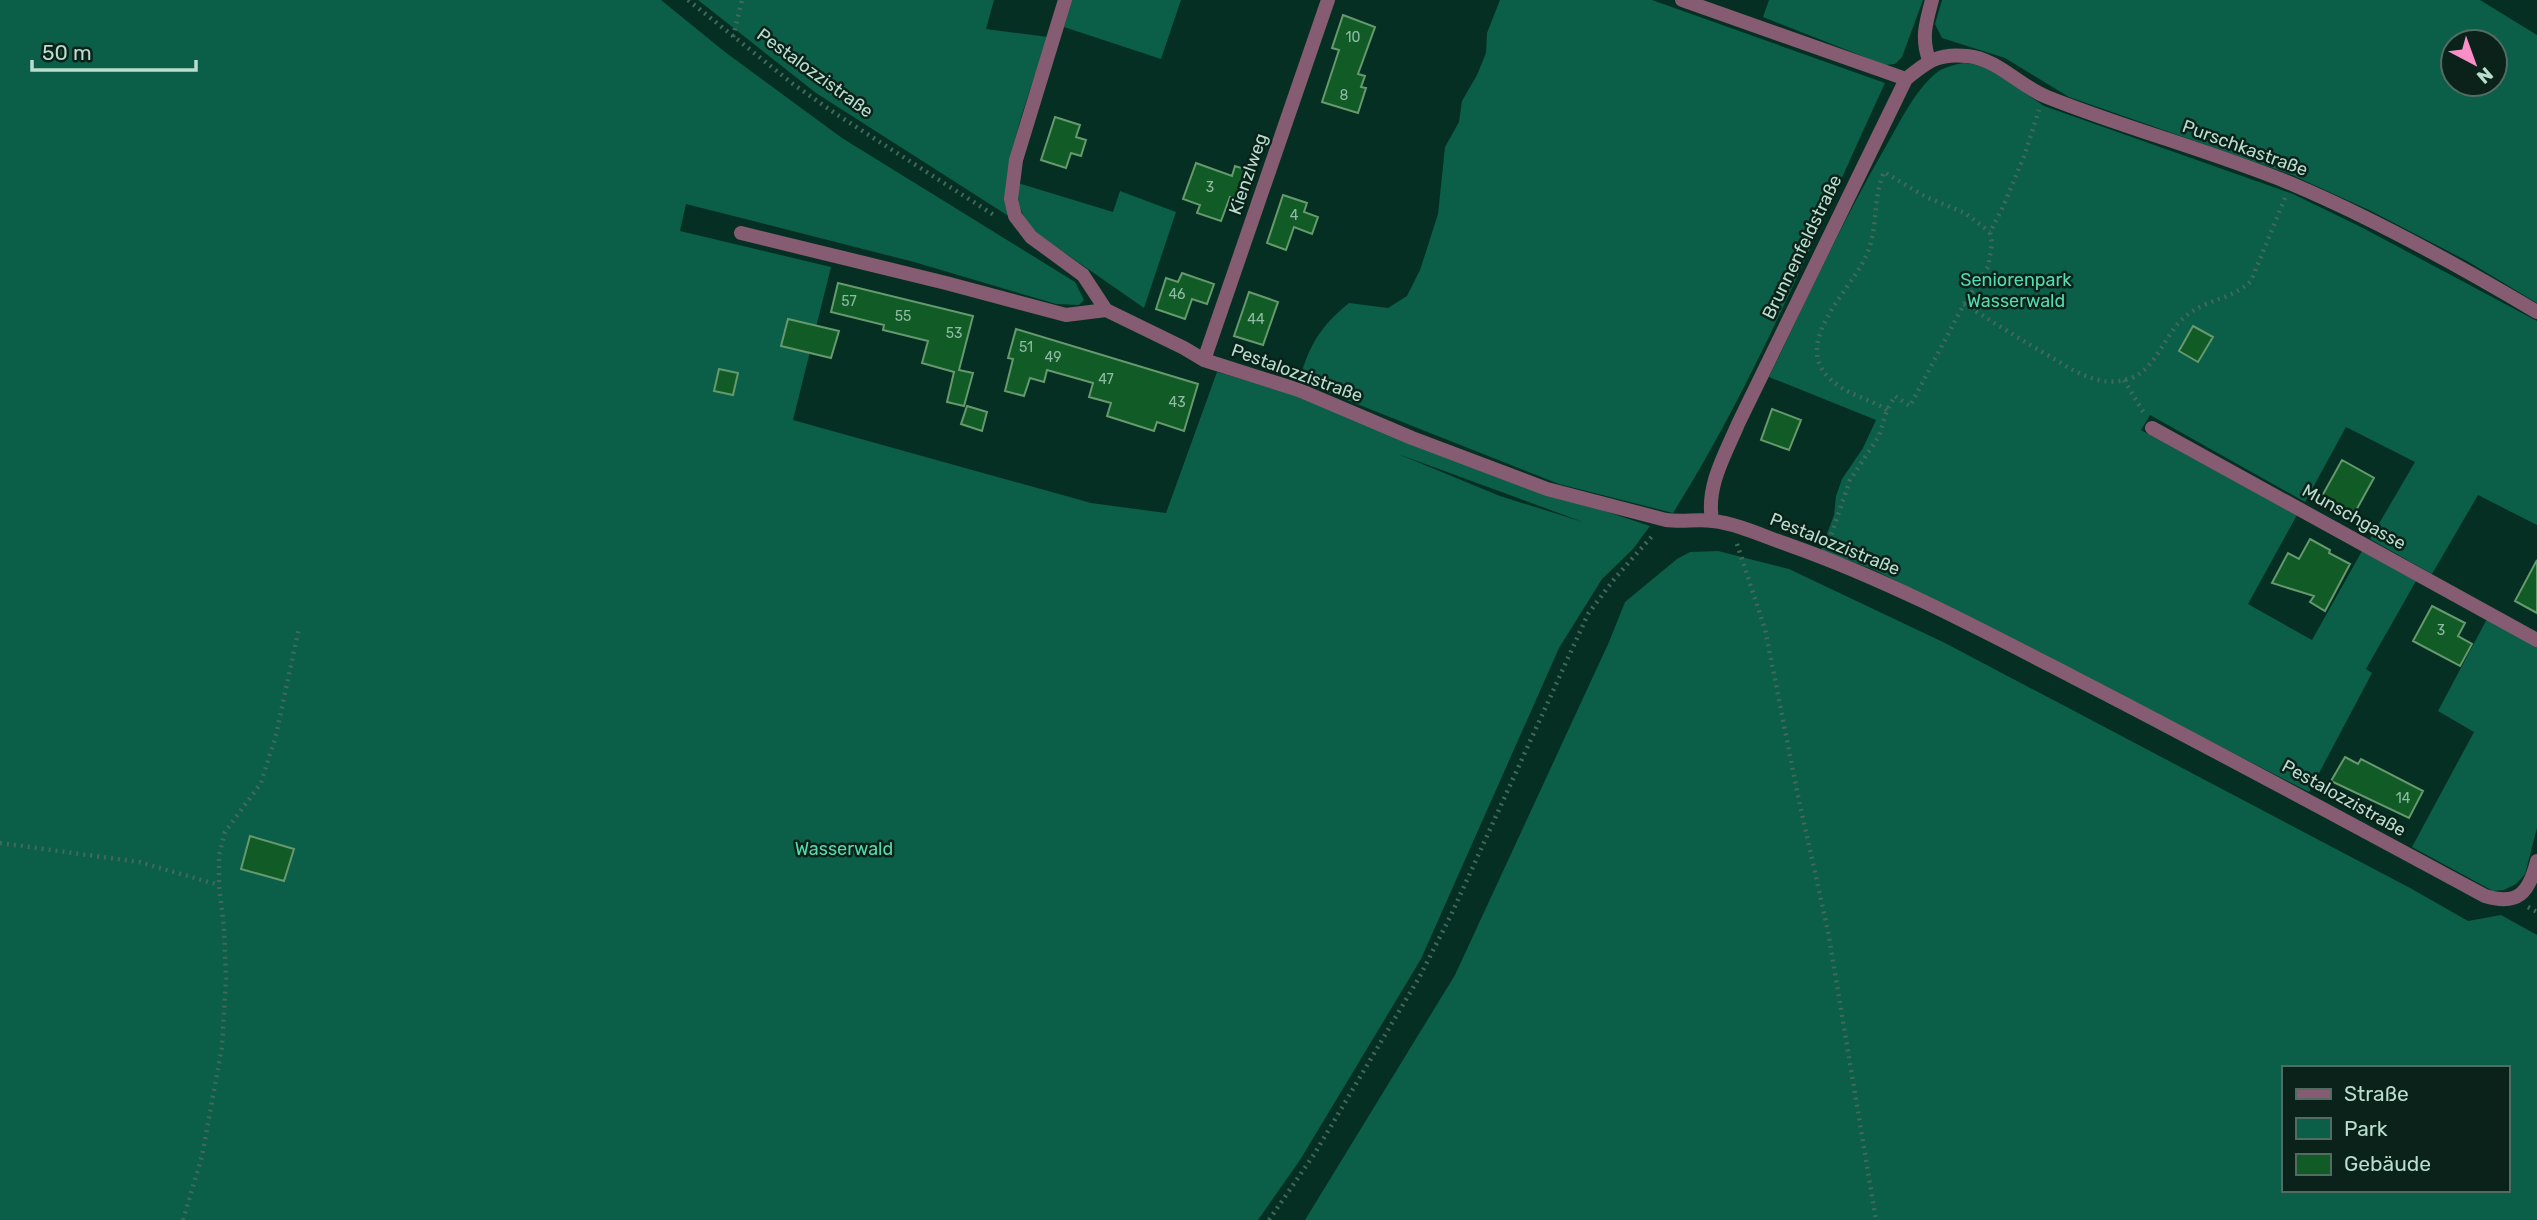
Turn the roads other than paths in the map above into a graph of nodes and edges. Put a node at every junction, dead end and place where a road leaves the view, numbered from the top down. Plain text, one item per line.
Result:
1 (1065, 0) edge
2 (1328, 0) edge
3 (1682, 0) edge
4 (1932, 0) edge
5 (1929, 60) junction
6 (1906, 79) junction
7 (741, 233) dead end
8 (1107, 310) junction
9 (2537, 312) edge
10 (1204, 360) junction
11 (2152, 428) road end
12 (1712, 520) junction
13 (2537, 640) edge
14 (2537, 861) edge

1 - 8 street, Pestalozzistraße
2 - 10 street, Kienzlweg
3 - 6 street
4 - 5 street
5 - 6 street, Brunnenfeldstraße
5 - 9 street, Purschkastraße
6 - 12 street, Brunnenfeldstraße
7 - 8 street
8 - 10 street, Pestalozzistraße
10 - 12 street, Pestalozzistraße
11 - 13 street, Munschgasse
12 - 14 street, Pestalozzistraße

